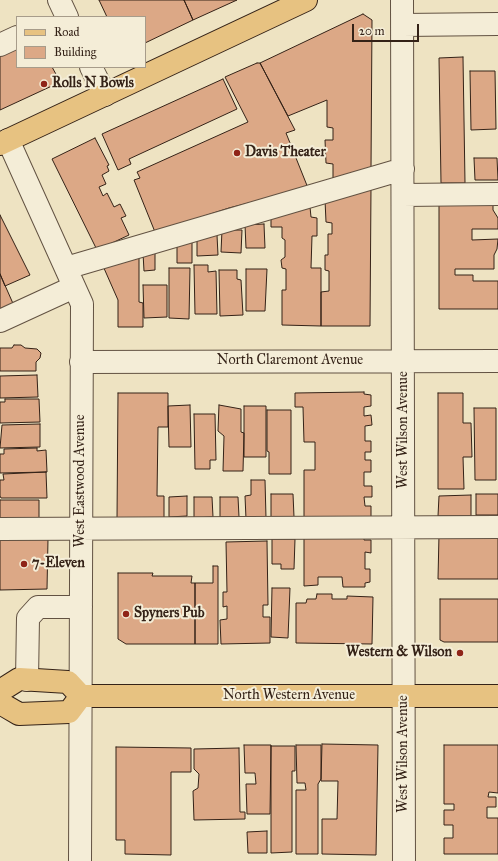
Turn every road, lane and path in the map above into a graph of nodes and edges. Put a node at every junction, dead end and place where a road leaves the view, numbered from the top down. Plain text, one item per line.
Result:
1 (59, 0) edge
2 (306, 0) edge
3 (402, 0) edge
4 (67, 16) edge
5 (498, 24) edge
6 (403, 25) junction
7 (16, 37) edge
8 (0, 45) edge
9 (91, 68) edge
10 (104, 95) junction
11 (4, 142) edge
12 (403, 169) junction
13 (403, 194) junction
14 (498, 194) edge
15 (70, 277) junction
16 (0, 321) edge
17 (403, 361) junction
18 (498, 361) edge
19 (81, 362) junction
20 (498, 527) edge
21 (404, 528) junction
22 (0, 529) edge
23 (81, 529) junction
24 (81, 607) junction
25 (27, 680) junction
26 (0, 691) edge
27 (81, 696) junction
28 (405, 696) junction
29 (498, 696) edge
30 (0, 703) edge
31 (80, 861) edge
32 (404, 861) edge

1 - 4 street
2 - 10 main road
3 - 6 street, West Wilson Avenue
5 - 6 street
6 - 12 street, West Wilson Avenue
7 - 8 street
9 - 10 street
10 - 11 main road
11 - 15 street, West Eastwood Avenue
12 - 13 street, West Wilson Avenue
12 - 15 street
13 - 14 street
13 - 17 street, West Wilson Avenue
15 - 16 street
15 - 19 street, West Eastwood Avenue
17 - 18 street, North Claremont Avenue
17 - 19 street, North Claremont Avenue
17 - 21 street, West Wilson Avenue
19 - 23 street, West Eastwood Avenue
20 - 21 street
21 - 23 street
21 - 28 street, West Wilson Avenue
22 - 23 street
23 - 24 street, West Eastwood Avenue
24 - 25 street
24 - 27 street, West Eastwood Avenue
25 - 26 main road
25 - 27 main road
27 - 28 main road, North Western Avenue
27 - 30 main road
27 - 31 street, West Eastwood Avenue
28 - 29 main road, North Western Avenue
28 - 32 street, West Wilson Avenue

